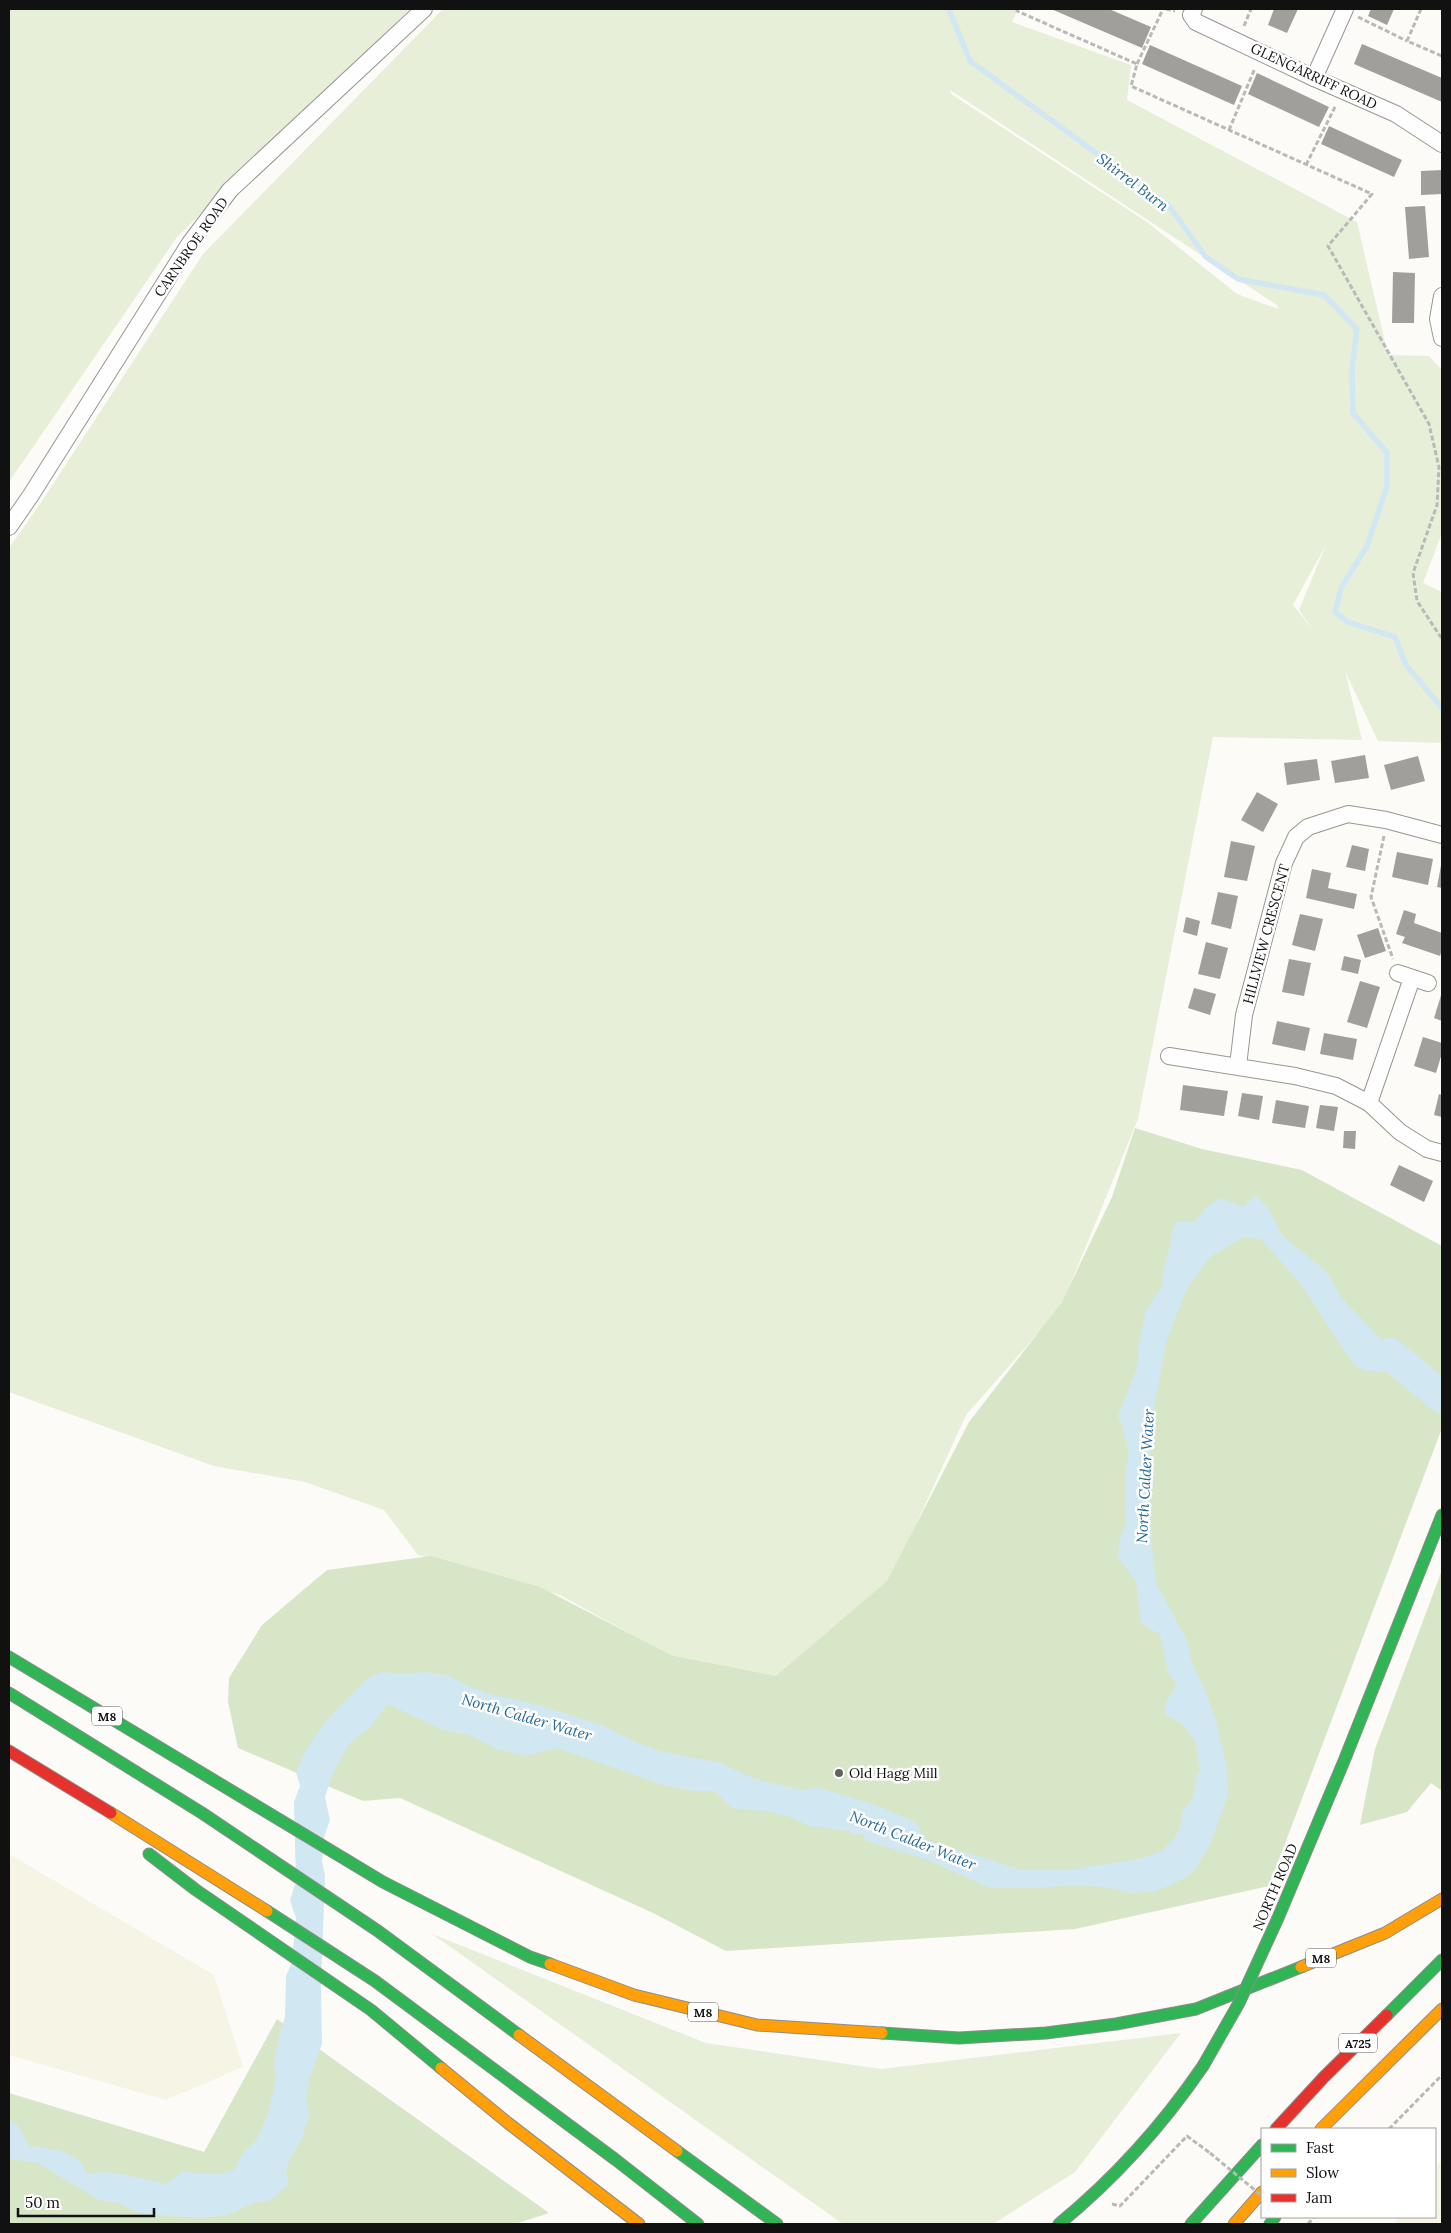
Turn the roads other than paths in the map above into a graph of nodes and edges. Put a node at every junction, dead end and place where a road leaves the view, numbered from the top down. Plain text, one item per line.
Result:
1 (424, 9) edge
2 (1194, 9) edge
3 (1345, 10) edge
4 (1314, 78) junction
5 (1442, 144) edge
6 (1442, 296) edge
7 (1442, 338) edge
8 (9, 526) edge
9 (1442, 835) edge
10 (1428, 983) dead end
11 (1169, 1056) dead end
12 (1238, 1066) junction
13 (1369, 1103) junction
14 (1442, 1153) edge
15 (1442, 1515) edge
16 (9, 1657) edge
17 (9, 1693) edge
18 (9, 1750) edge
19 (30, 1763) junction
20 (125, 1836) dead end
21 (141, 1848) dead end
22 (1442, 1899) edge
23 (1442, 1960) edge
24 (1442, 2009) edge
25 (1376, 2074) junction
26 (1277, 2128) edge
27 (1322, 2128) edge
28 (1338, 2128) edge
29 (1261, 2146) edge
30 (1261, 2193) edge
31 (639, 2224) edge
32 (698, 2224) edge
33 (777, 2224) edge
34 (1059, 2224) edge
35 (1191, 2224) edge
36 (1234, 2224) edge

1 - 8 street, CARNBROE ROAD
2 - 4 street, GLENGARRIFF ROAD
3 - 4 street
4 - 5 street, GLENGARRIFF ROAD
6 - 7 street
9 - 12 street, HILLVIEW CRESCENT
10 - 13 street
11 - 12 street
12 - 13 street
13 - 14 street
15 - 34 main road, NORTH ROAD, bridge
16 - 22 main road, M8
17 - 33 main road, M8
18 - 19 main road
19 - 20 main road
19 - 32 main road
21 - 31 main road
23 - 26 main road, A725
24 - 25 main road, A725
25 - 27 main road, A725
25 - 28 main road
29 - 35 main road
30 - 36 main road

